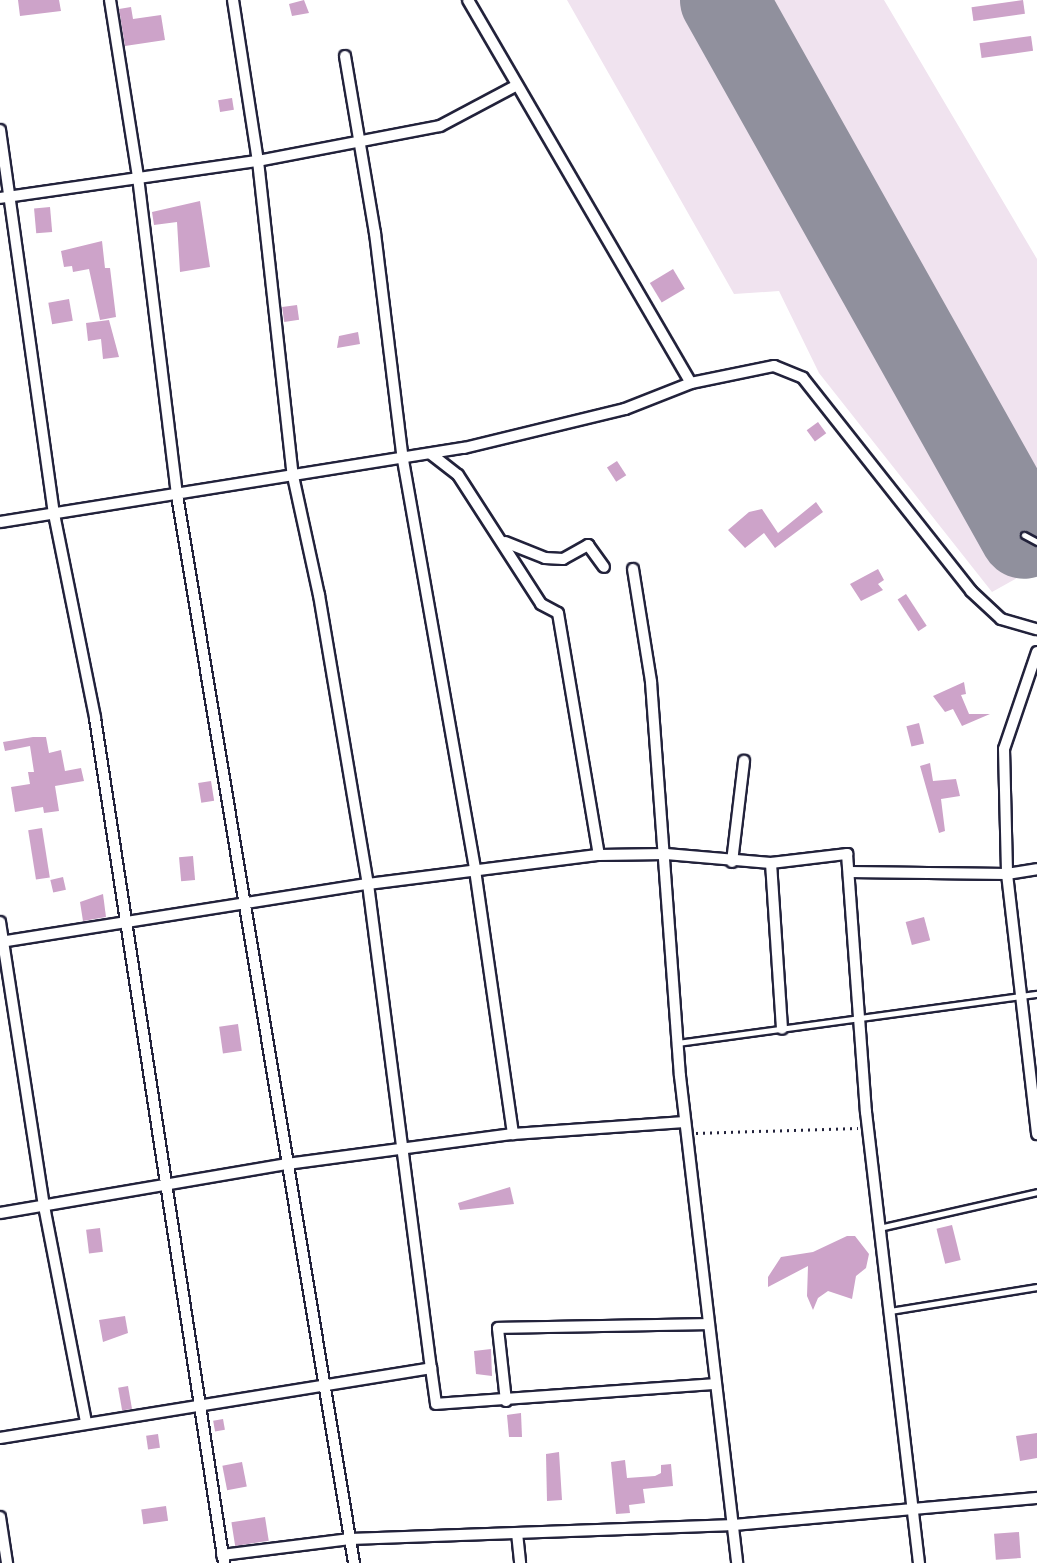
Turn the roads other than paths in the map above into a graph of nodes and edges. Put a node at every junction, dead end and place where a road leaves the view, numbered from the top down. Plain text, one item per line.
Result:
1 (110, 0) edge
2 (233, 0) edge
3 (468, 0) edge
4 (345, 56) dead end
5 (517, 85) junction
6 (0, 130) edge
7 (358, 143) junction
8 (258, 161) junction
9 (138, 177) junction
10 (5, 197) edge
11 (691, 383) junction
12 (431, 454) junction
13 (403, 460) junction
14 (293, 476) junction
15 (177, 495) junction
16 (54, 514) junction
17 (0, 522) edge
18 (1024, 535) dead end
19 (503, 540) junction
20 (1037, 542) edge
21 (604, 567) dead end
22 (633, 569) dead end
23 (1037, 629) edge
24 (1037, 652) edge
25 (744, 761) dead end
26 (666, 854) junction
27 (599, 855) junction
28 (732, 862) junction
29 (771, 863) junction
30 (475, 870) junction
31 (1037, 870) edge
32 (849, 872) junction
33 (1007, 874) junction
34 (369, 884) junction
35 (248, 903) junction
36 (0, 922) edge
37 (126, 924) junction
38 (1, 941) edge
39 (1037, 994) edge
40 (1021, 996) junction
41 (861, 1018) junction
42 (782, 1029) junction
43 (678, 1043) junction
44 (1036, 1111) edge
45 (686, 1127) junction
46 (513, 1134) junction
47 (1037, 1134) edge
48 (400, 1152) junction
49 (287, 1164) junction
50 (168, 1185) junction
51 (1037, 1192) edge
52 (44, 1206) junction
53 (0, 1213) edge
54 (879, 1228) junction
55 (1037, 1287) edge
56 (890, 1311) junction
57 (707, 1324) junction
58 (431, 1368) junction
59 (321, 1384) junction
60 (715, 1384) junction
61 (506, 1401) junction
62 (198, 1405) junction
63 (86, 1422) junction
64 (0, 1437) edge
65 (1037, 1498) edge
66 (915, 1508) junction
67 (0, 1517) edge
68 (733, 1525) junction
69 (517, 1533) junction
70 (350, 1539) junction
71 (223, 1559) edge
72 (6, 1563) edge
73 (354, 1563) edge
74 (520, 1563) edge
75 (737, 1563) edge
76 (919, 1563) edge

1 - 9 street
2 - 8 street
3 - 5 street
4 - 7 street
5 - 7 street
5 - 11 street
6 - 10 street
7 - 8 street
7 - 13 street
8 - 9 street
8 - 14 street
9 - 10 street
9 - 15 street
10 - 16 street
11 - 12 street
11 - 23 street
12 - 13 street
12 - 19 street
13 - 14 street
13 - 30 street
14 - 15 street
14 - 34 street
15 - 16 street
15 - 35 street
16 - 17 street
16 - 37 street
18 - 20 lane
19 - 21 street
19 - 27 street
22 - 26 street
24 - 33 street
25 - 28 street
26 - 27 street
26 - 28 street
26 - 43 street
27 - 30 street
28 - 29 street
29 - 32 street
29 - 42 street
30 - 34 street
30 - 46 street
31 - 33 street
32 - 33 street
32 - 41 street
33 - 40 street
34 - 35 street
34 - 48 street
35 - 37 street
35 - 49 street
36 - 38 street
37 - 38 street
37 - 50 street
38 - 52 street
39 - 40 lane
40 - 41 lane
40 - 44 street
41 - 42 lane
41 - 54 street
42 - 43 lane
43 - 45 street
44 - 47 street
45 - 46 street
45 - 57 street
46 - 48 street
48 - 49 street
48 - 58 street
49 - 50 street
49 - 59 street
50 - 52 street
50 - 62 street
51 - 54 lane
52 - 53 street
52 - 63 street
54 - 56 street
55 - 56 lane
56 - 66 street
57 - 60 street
57 - 61 street
58 - 59 street
58 - 61 street
59 - 62 street
59 - 70 street
60 - 61 street
60 - 68 street
62 - 63 street
62 - 71 street
63 - 64 street
65 - 66 street
66 - 68 street
66 - 76 street
67 - 72 street
68 - 69 street
68 - 75 street
69 - 70 street
69 - 74 street
70 - 71 street
70 - 73 street

